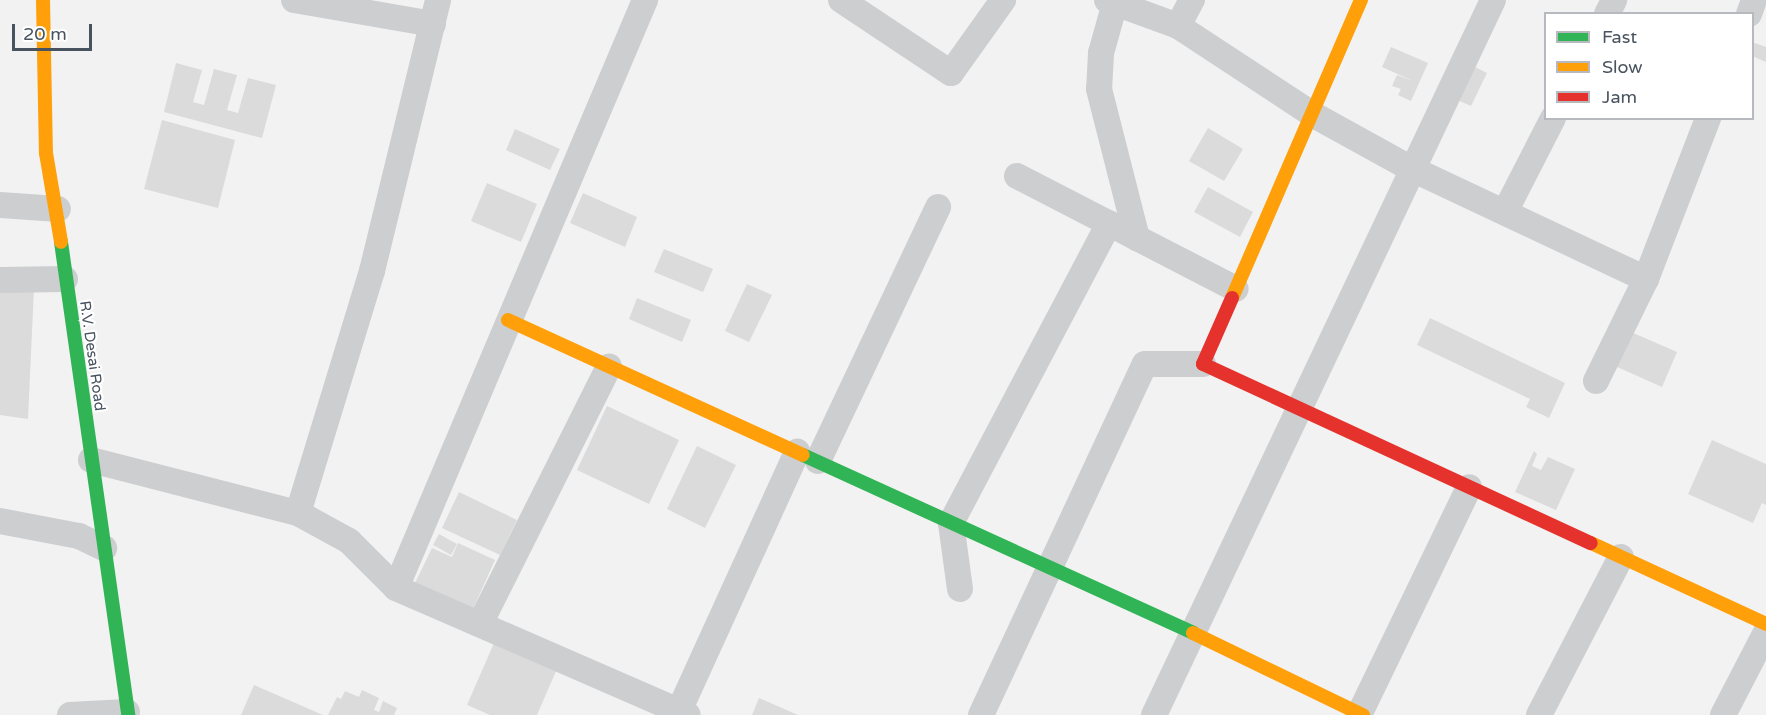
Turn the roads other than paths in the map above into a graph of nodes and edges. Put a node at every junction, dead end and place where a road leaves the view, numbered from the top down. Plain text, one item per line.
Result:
1 (43, 0) edge
2 (294, 0) edge
3 (645, 0) edge
4 (841, 0) edge
5 (1003, 0) edge
6 (1192, 0) edge
7 (1361, 0) edge
8 (1493, 0) edge
9 (1111, 2) edge
10 (435, 12) edge
11 (1178, 26) junction
12 (1312, 114) junction
13 (1552, 120) edge
14 (1707, 120) edge
15 (1410, 168) junction
16 (1017, 176) dead end
17 (0, 205) edge
18 (938, 207) dead end
19 (58, 209) junction
20 (1506, 210) junction
21 (1109, 223) junction
22 (1137, 238) junction
23 (65, 279) junction
24 (1646, 279) junction
25 (0, 280) edge
26 (1236, 289) junction
27 (508, 320) junction
28 (1203, 364) junction
29 (609, 366) junction
30 (1596, 381) dead end
31 (1298, 407) junction
32 (807, 457) junction
33 (91, 460) junction
34 (1468, 486) junction
35 (298, 513) junction
36 (0, 521) edge
37 (951, 522) junction
38 (104, 548) junction
39 (1621, 557) junction
40 (1048, 566) junction
41 (396, 588) junction
42 (960, 589) dead end
43 (480, 624) junction
44 (1766, 624) edge
45 (1766, 632) edge
46 (1193, 633) junction
47 (683, 713) edge
48 (128, 714) edge
49 (1361, 714) edge
50 (70, 715) edge
51 (981, 715) edge
52 (1155, 715) edge
53 (1539, 715) edge
54 (1723, 715) edge

1 - 19 street, R.V. Desai Road
2 - 10 street
3 - 27 street
4 - 5 street
6 - 11 street
7 - 12 street
8 - 15 street
9 - 11 street
9 - 22 street
10 - 35 street
11 - 12 street
12 - 15 street
12 - 26 street
13 - 20 street
14 - 24 street
15 - 20 street
15 - 31 street
16 - 21 street
17 - 19 street
18 - 32 street
19 - 23 street, R.V. Desai Road
20 - 24 street
21 - 22 street
21 - 37 street
22 - 26 street
23 - 25 street
23 - 33 street, R.V. Desai Road
24 - 30 street
26 - 28 street
27 - 29 street
27 - 41 street
28 - 31 street
28 - 40 street
29 - 32 street
29 - 43 street
31 - 34 street
31 - 46 street
32 - 37 street
32 - 47 street
33 - 35 street
33 - 38 street, R.V. Desai Road
34 - 39 street
34 - 49 street
35 - 41 street
36 - 38 street
37 - 40 street
37 - 42 street
38 - 48 street, R.V. Desai Road
39 - 44 street
39 - 53 street
40 - 46 street
40 - 51 street
41 - 43 street
43 - 47 street
45 - 54 street
46 - 49 street
46 - 52 street
48 - 50 street

